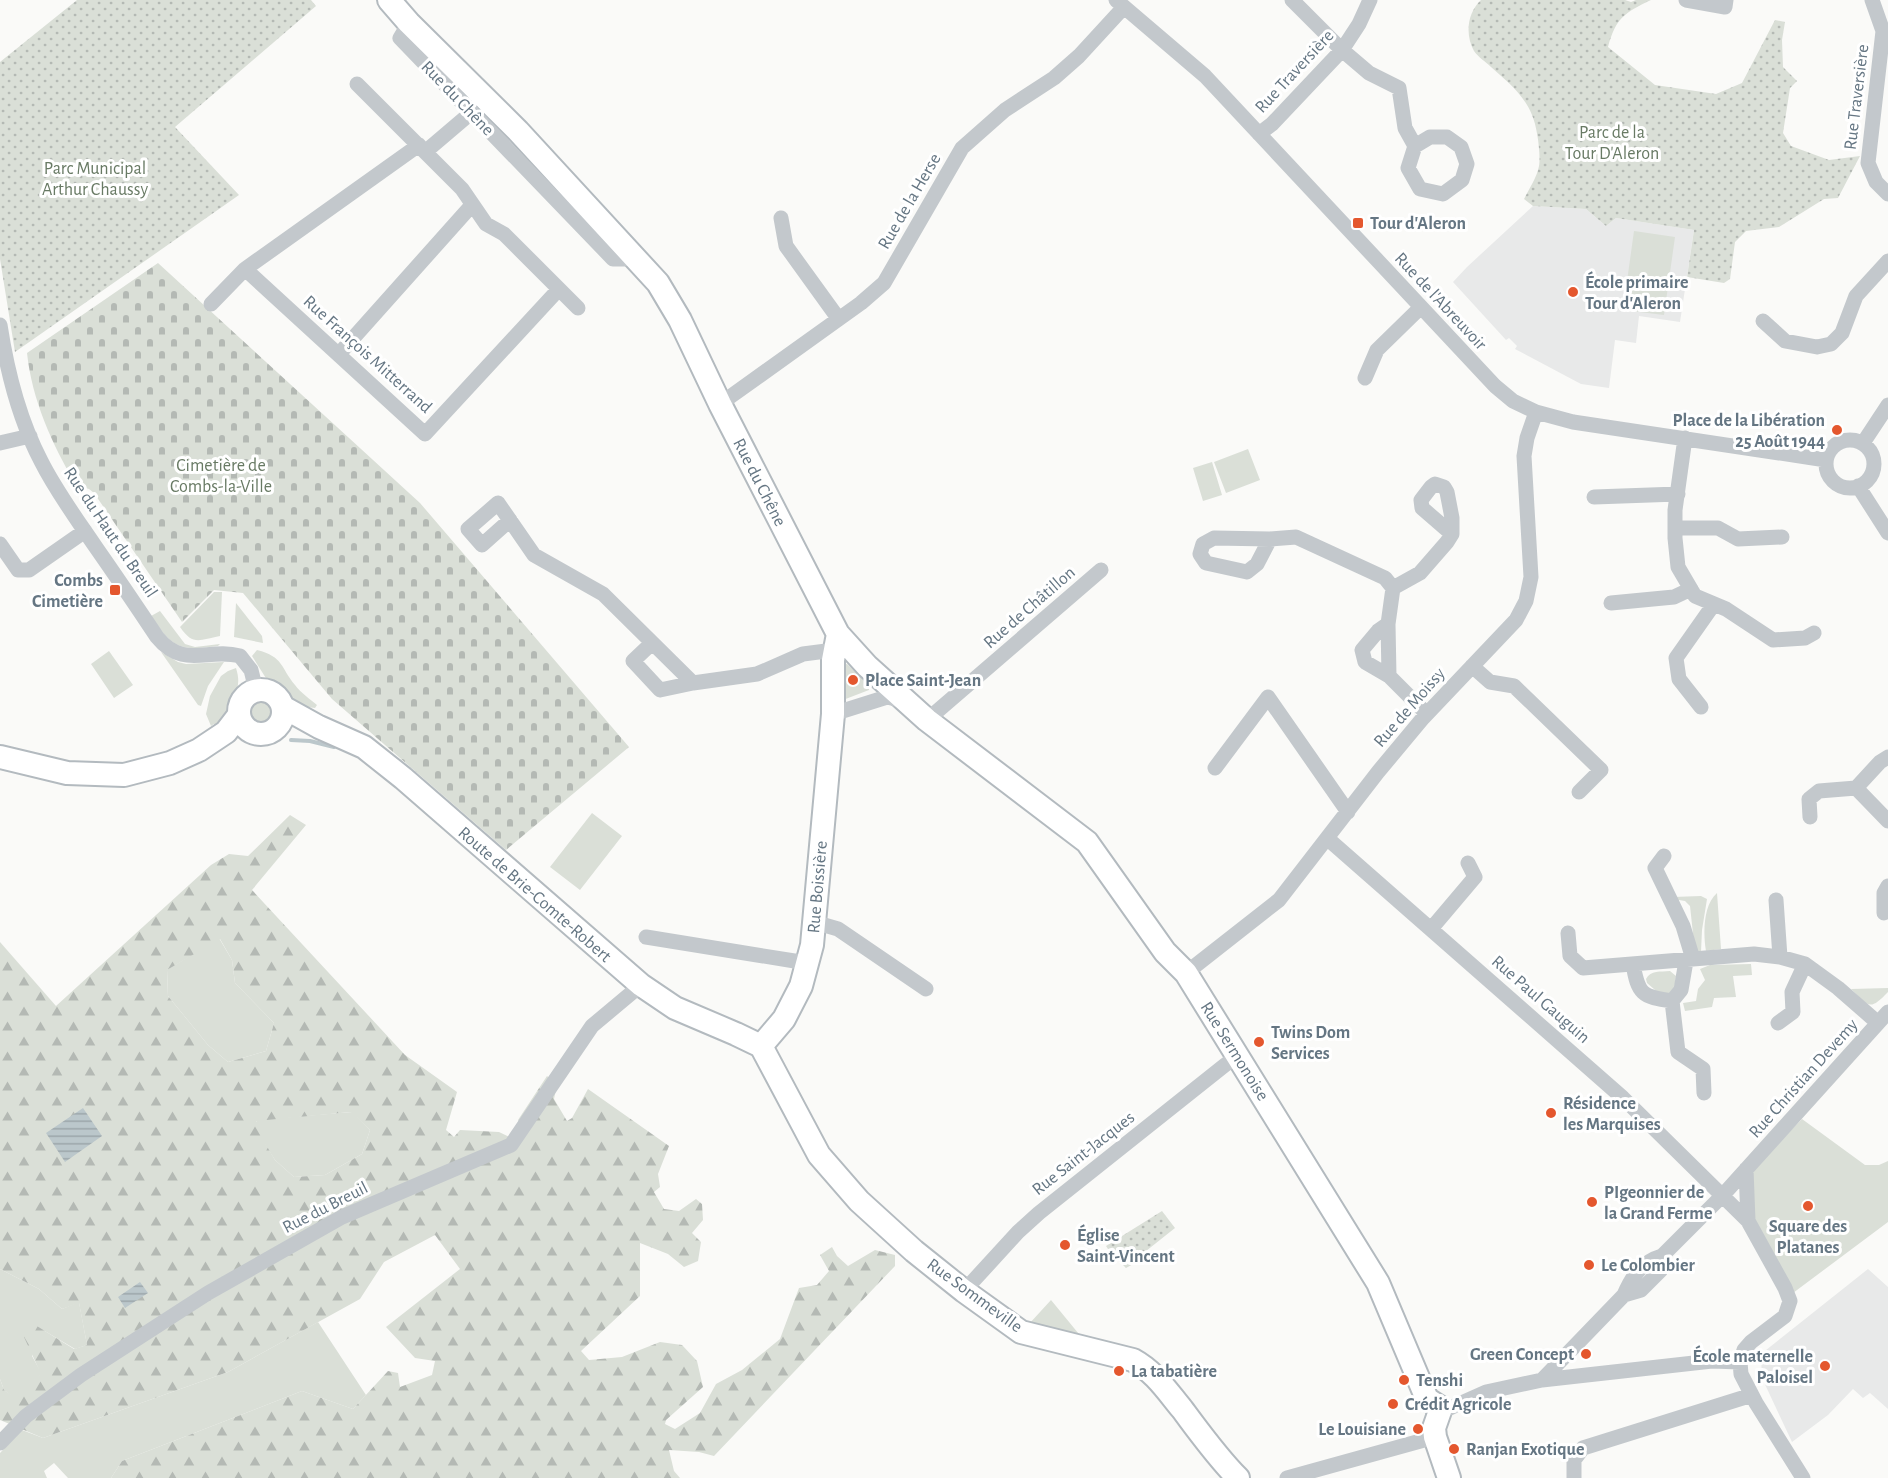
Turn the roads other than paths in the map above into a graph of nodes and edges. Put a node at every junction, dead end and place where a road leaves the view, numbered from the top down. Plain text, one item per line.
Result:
1 (389, 0) edge
2 (1292, 0) edge
3 (1370, 0) edge
4 (1686, 0) edge
5 (1726, 0) edge
6 (1872, 0) edge
7 (1120, 4) edge
8 (409, 23) junction
9 (1342, 50) junction
10 (357, 84) dead end
11 (1883, 88) edge
12 (472, 112) junction
13 (1259, 134) junction
14 (1415, 146) dead end
15 (422, 148) junction
16 (1888, 194) edge
17 (472, 205) junction
18 (781, 218) dead end
19 (632, 252) junction
20 (1888, 261) edge
21 (245, 269) junction
22 (559, 289) junction
23 (211, 304) dead end
24 (1421, 307) junction
25 (578, 308) dead end
26 (838, 318) junction
27 (1763, 321) dead end
28 (0, 325) edge
29 (339, 354) junction
30 (1365, 378) dead end
31 (720, 404) junction
32 (1888, 405) edge
33 (1536, 412) junction
34 (30, 436) junction
35 (1685, 438) junction
36 (0, 443) edge
37 (1863, 443) junction
38 (1826, 460) junction
39 (1858, 486) junction
40 (1678, 494) junction
41 (1594, 497) dead end
42 (510, 520) dead end
43 (1675, 528) junction
44 (85, 531) junction
45 (1888, 533) edge
46 (1452, 534) dead end
47 (1782, 537) dead end
48 (1270, 539) dead end
49 (0, 544) edge
50 (1101, 570) dead end
51 (1393, 588) junction
52 (1691, 589) junction
53 (1611, 603) dead end
54 (1714, 604) junction
55 (1388, 624) junction
56 (1814, 633) dead end
57 (836, 642) junction
58 (652, 643) junction
59 (1472, 666) junction
60 (1389, 676) junction
61 (693, 683) junction
62 (256, 690) junction
63 (904, 701) junction
64 (1701, 707) dead end
65 (832, 714) junction
66 (1427, 714) junction
67 (239, 716) junction
68 (927, 720) junction
69 (273, 722) junction
70 (199, 750) junction
71 (0, 757) edge
72 (1888, 757) edge
73 (1215, 768) dead end
74 (1856, 788) junction
75 (1579, 792) dead end
76 (1348, 812) junction
77 (1810, 817) dead end
78 (1888, 821) edge
79 (1328, 839) junction
80 (1664, 855) dead end
81 (1468, 863) dead end
82 (1888, 886) edge
83 (1776, 900) dead end
84 (1884, 913) dead end
85 (814, 922) junction
86 (1431, 929) junction
87 (1568, 933) dead end
88 (646, 937) dead end
89 (1780, 957) junction
90 (1690, 960) junction
91 (807, 963) junction
92 (1633, 964) junction
93 (1805, 964) junction
94 (1186, 973) junction
95 (640, 986) junction
96 (926, 989) dead end
97 (1672, 1001) junction
98 (1883, 1018) edge
99 (1778, 1023) dead end
100 (761, 1046) junction
101 (1238, 1058) junction
102 (1704, 1093) dead end
103 (1746, 1169) junction
104 (1723, 1195) junction
105 (1748, 1221) junction
106 (964, 1291) junction
107 (1740, 1362) junction
108 (1542, 1380) junction
109 (1752, 1395) junction
110 (1441, 1408) junction
111 (1435, 1437) junction
112 (0, 1443) edge
113 (1239, 1478) edge
114 (1287, 1478) edge
115 (1449, 1478) edge
116 (1574, 1478) edge
117 (1803, 1478) edge

1 - 8 street, Rue du Chêne
2 - 9 street
3 - 9 street, Rue Traversière
4 - 5 street
6 - 11 street, Rue Traversière
7 - 13 street, Rue de l'Abreuvoir
7 - 26 street, Rue de la Herse
8 - 12 street, Rue du Chêne
8 - 19 street, Rue du Chêne
9 - 13 street, Rue Traversière
9 - 14 street
10 - 15 street
11 - 16 street, Rue Traversière
12 - 15 street
12 - 19 street, Rue du Chêne
13 - 24 street, Rue de l'Abreuvoir
15 - 17 street
15 - 21 street
17 - 22 street
17 - 29 street
18 - 26 street
19 - 31 street, Rue du Chêne
20 - 27 street
21 - 23 street
21 - 29 street, Rue François Mitterrand
22 - 25 street
22 - 29 street, Rue François Mitterrand
24 - 30 street
24 - 33 street, Rue de l'Abreuvoir
26 - 31 street, Rue de la Herse
28 - 34 street, Rue du Haut du Breuil
31 - 57 street, Rue du Chêne
32 - 37 street
33 - 35 street, Rue de l'Abreuvoir
33 - 59 street, Rue de Moissy
34 - 36 street
34 - 44 street, Rue du Haut du Breuil
35 - 38 street, Rue de l'Abreuvoir
35 - 40 street
37 - 38 street
37 - 39 street
38 - 39 street
39 - 45 street
40 - 41 street
40 - 43 street
42 - 58 street
43 - 47 street
43 - 52 street
44 - 49 street
44 - 62 street, Rue du Haut du Breuil
46 - 51 street
48 - 51 street
50 - 68 street, Rue de Châtillon
51 - 55 street
52 - 53 street
52 - 54 street
54 - 56 street
54 - 64 street
55 - 60 street
55 - 60 street
57 - 61 street
57 - 63 street, Rue du Chêne
57 - 65 street, Rue Boissière
58 - 61 street
58 - 61 street
59 - 66 street, Rue de Moissy
59 - 75 street
60 - 66 street
62 - 67 street
62 - 69 street
63 - 65 street
63 - 68 street, Rue Sermonoise
65 - 85 street, Rue Boissière
66 - 76 street, Rue de Moissy
67 - 69 street
67 - 70 street
68 - 94 street, Rue Sermonoise
69 - 70 street
69 - 95 street, Route de Brie-Comte-Robert
70 - 71 street
72 - 74 street
73 - 76 street
74 - 77 street
74 - 78 street
76 - 79 street, Rue de Moissy
79 - 86 street, Rue Paul Gauguin
79 - 94 street, Rue de Moissy
80 - 90 street
81 - 86 street
82 - 84 street
83 - 89 street
85 - 91 street, Rue Boissière
85 - 96 street
86 - 104 street, Rue Paul Gauguin
87 - 92 street
88 - 91 street
89 - 90 street
89 - 93 street
90 - 92 street
90 - 97 street
91 - 100 street, Rue Boissière
92 - 97 street
93 - 98 street
93 - 99 street
94 - 101 street, Rue Sermonoise
95 - 100 street, Route de Brie-Comte-Robert
95 - 112 street, Rue du Breuil
97 - 102 street
98 - 103 street, Rue Christian Devemy
100 - 106 street, Rue Sommeville
101 - 106 street, Rue Saint-Jacques
101 - 110 street, Rue Sermonoise
103 - 104 street, Rue Christian Devemy
103 - 105 street
104 - 105 street, Rue Paul Gauguin
104 - 108 street, Rue Christian Devemy
105 - 107 street
106 - 113 street, Rue Sommeville
107 - 108 street
107 - 109 street
108 - 110 street
109 - 116 street
109 - 117 street
110 - 111 street
111 - 114 street
111 - 115 street

